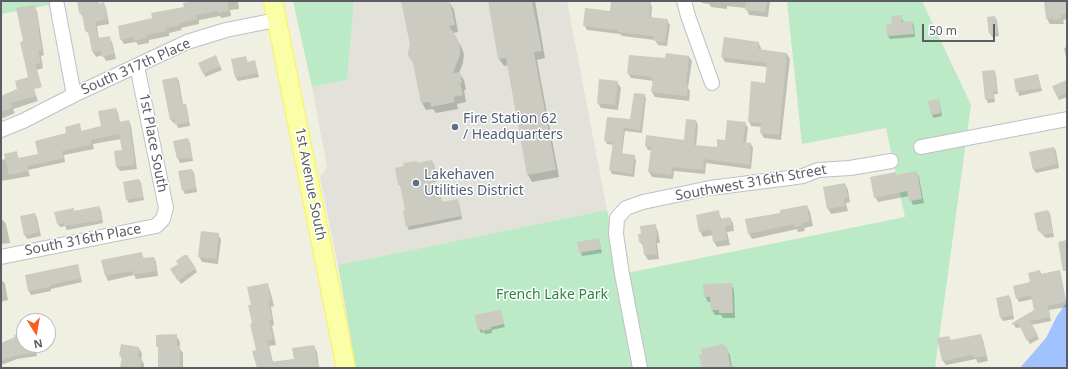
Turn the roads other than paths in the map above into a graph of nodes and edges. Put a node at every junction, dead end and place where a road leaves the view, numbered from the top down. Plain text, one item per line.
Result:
1 (273, 1) edge
2 (684, 1) edge
3 (57, 5) dead end
4 (276, 20) junction
5 (137, 66) junction
6 (712, 83) dead end
7 (74, 95) junction
8 (1067, 119) edge
9 (1, 130) edge
10 (921, 147) dead end
11 (891, 161) dead end
12 (163, 219) joint
13 (1, 257) edge
14 (346, 368) edge
15 (640, 368) edge

1 - 4 main road, 1st Avenue South
2 - 6 street
3 - 7 street
4 - 5 street, South 317th Place
4 - 14 main road, 1st Avenue South
5 - 7 street, South 317th Place
5 - 12 street, 1st Place South
7 - 9 street, South 317th Place
8 - 10 street
11 - 15 street, Southwest 316th Street
12 - 13 street, South 316th Place

